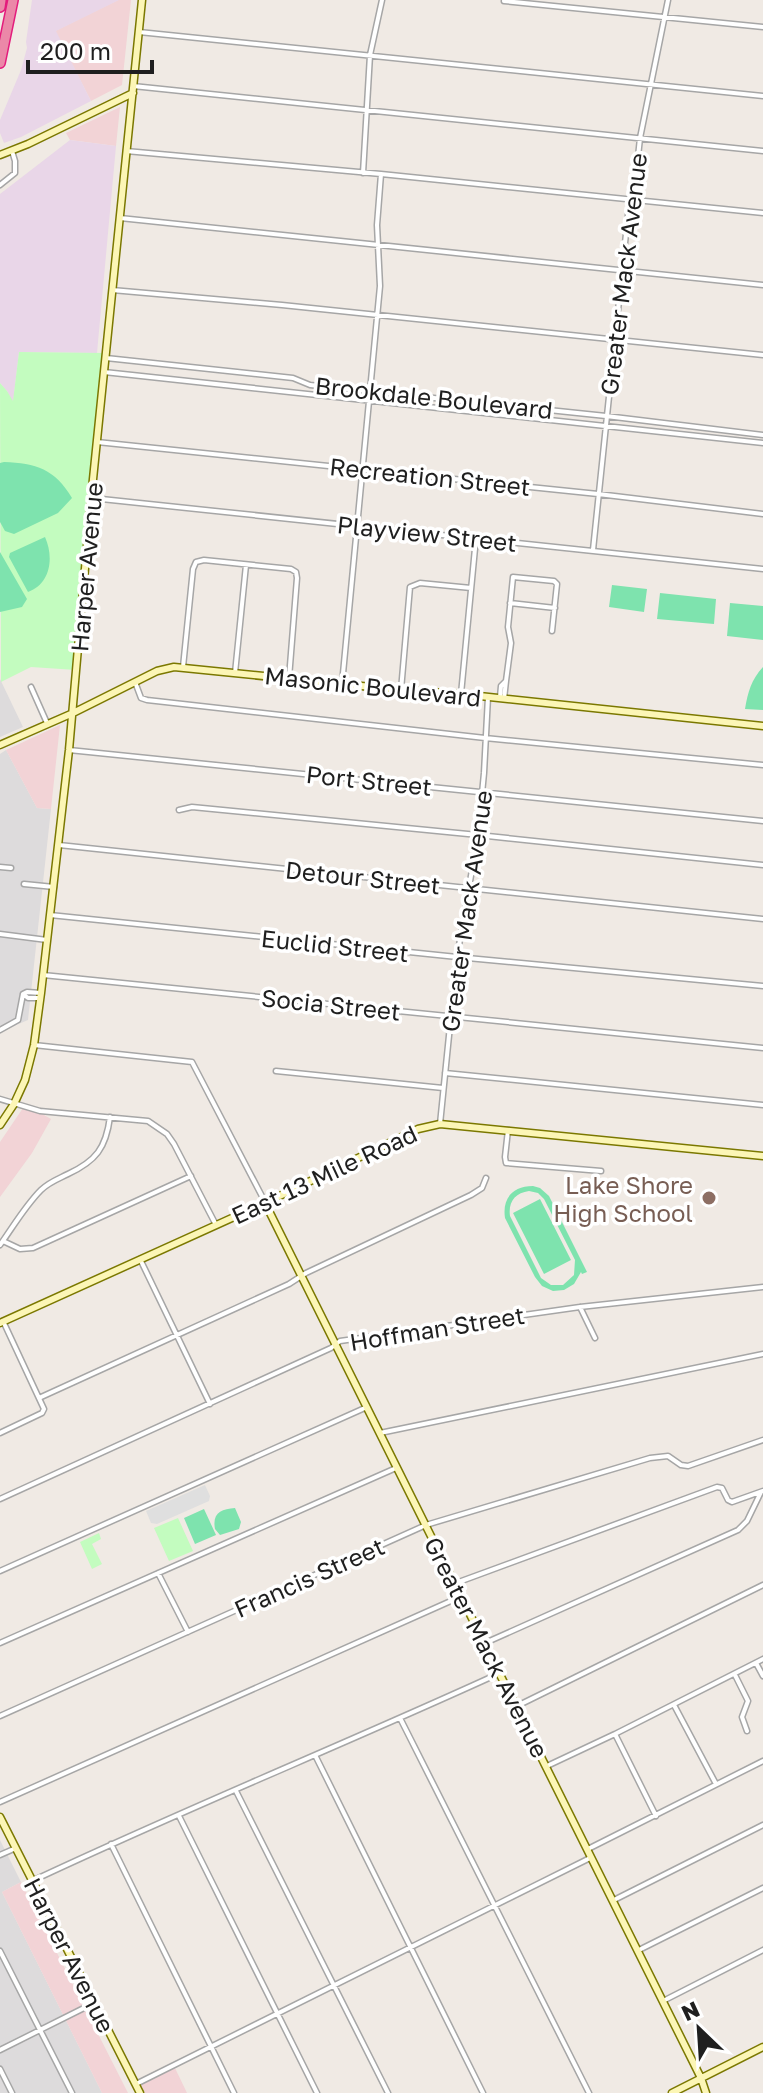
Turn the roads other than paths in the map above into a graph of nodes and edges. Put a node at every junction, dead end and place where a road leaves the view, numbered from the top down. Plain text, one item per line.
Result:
1 (1, 0) edge
2 (13, 0) edge
3 (142, 0) edge
4 (382, 0) edge
5 (668, 0) edge
6 (504, 1) edge
7 (0, 7) edge
8 (664, 17) junction
9 (763, 27) edge
10 (139, 32) junction
11 (370, 55) junction
12 (0, 63) edge
13 (650, 84) junction
14 (133, 90) junction
15 (763, 96) edge
16 (368, 110) junction
17 (640, 138) junction
18 (12, 151) junction
19 (126, 151) junction
20 (763, 151) edge
21 (0, 155) edge
22 (363, 173) junction
23 (381, 174) junction
24 (0, 185) edge
25 (632, 200) junction
26 (763, 213) edge
27 (120, 218) junction
28 (378, 245) junction
29 (622, 270) junction
30 (763, 285) edge
31 (112, 290) junction
32 (377, 316) junction
33 (614, 340) junction
34 (763, 355) edge
35 (106, 358) junction
36 (104, 372) junction
37 (369, 391) junction
38 (368, 400) junction
39 (606, 416) junction
40 (605, 424) junction
41 (763, 435) edge
42 (97, 442) junction
43 (763, 443) edge
44 (361, 469) junction
45 (598, 494) junction
46 (92, 498) junction
47 (763, 514) edge
48 (356, 526) junction
49 (476, 538) junction
50 (593, 550) junction
51 (246, 565) junction
52 (763, 569) edge
53 (471, 588) junction
54 (510, 603) junction
55 (555, 608) junction
56 (552, 631) dead end
57 (183, 667) junction
58 (235, 673) junction
59 (289, 678) junction
60 (135, 682) junction
61 (342, 684) junction
62 (31, 687) dead end
63 (401, 690) junction
64 (461, 694) junction
65 (488, 697) junction
66 (502, 699) junction
67 (73, 713) junction
68 (47, 723) junction
69 (763, 726) edge
70 (485, 738) junction
71 (0, 745) edge
72 (69, 750) junction
73 (763, 765) edge
74 (482, 791) junction
75 (179, 810) dead end
76 (763, 821) edge
77 (478, 835) junction
78 (59, 845) junction
79 (763, 865) edge
80 (0, 867) edge
81 (11, 868) dead end
82 (24, 884) dead end
83 (54, 887) junction
84 (470, 888) junction
85 (50, 915) junction
86 (763, 919) edge
87 (0, 934) edge
88 (47, 940) junction
89 (457, 957) junction
90 (43, 975) junction
91 (763, 986) edge
92 (41, 996) junction
93 (450, 1016) junction
94 (0, 1030) edge
95 (34, 1045) junction
96 (763, 1048) edge
97 (276, 1071) dead end
98 (445, 1073) junction
99 (443, 1088) junction
100 (0, 1099) edge
101 (14, 1104) junction
102 (763, 1105) edge
103 (110, 1117) junction
104 (440, 1124) junction
105 (0, 1125) edge
106 (508, 1130) junction
107 (763, 1156) edge
108 (601, 1171) dead end
109 (191, 1176) junction
110 (486, 1178) dead end
111 (265, 1203) junction
112 (216, 1225) junction
113 (2, 1243) edge
114 (140, 1259) junction
115 (302, 1276) junction
116 (763, 1287) edge
117 (580, 1307) junction
118 (2, 1322) edge
119 (177, 1336) junction
120 (595, 1338) dead end
121 (336, 1344) junction
122 (763, 1354) edge
123 (39, 1398) junction
124 (210, 1404) junction
125 (367, 1407) junction
126 (0, 1433) edge
127 (380, 1433) junction
128 (763, 1440) edge
129 (396, 1468) junction
130 (762, 1492) edge
131 (0, 1499) edge
132 (426, 1525) junction
133 (0, 1571) edge
134 (158, 1572) junction
135 (456, 1583) junction
136 (763, 1585) edge
137 (462, 1596) junction
138 (188, 1632) junction
139 (0, 1643) edge
140 (485, 1643) junction
141 (763, 1659) edge
142 (756, 1663) junction
143 (500, 1673) junction
144 (735, 1674) junction
145 (763, 1676) edge
146 (674, 1705) junction
147 (517, 1706) junction
148 (0, 1716) edge
149 (400, 1718) junction
150 (747, 1731) dead end
151 (615, 1734) junction
152 (315, 1755) junction
153 (763, 1761) edge
154 (547, 1766) junction
155 (716, 1784) junction
156 (236, 1790) junction
157 (0, 1802) edge
158 (179, 1815) junction
159 (656, 1816) junction
160 (0, 1817) edge
161 (763, 1825) edge
162 (111, 1844) junction
163 (16, 1848) junction
164 (586, 1850) junction
165 (0, 1855) edge
166 (590, 1858) junction
167 (32, 1881) junction
168 (763, 1888) edge
169 (612, 1901) junction
170 (494, 1906) junction
171 (410, 1948) junction
172 (763, 1950) edge
173 (0, 1951) edge
174 (636, 1951) junction
175 (334, 1987) junction
176 (663, 2001) junction
177 (94, 2003) junction
178 (277, 2015) junction
179 (40, 2030) junction
180 (211, 2047) junction
181 (763, 2047) edge
182 (0, 2050) edge
183 (0, 2069) edge
184 (701, 2078) junction
185 (136, 2084) junction
186 (12, 2093) edge
187 (72, 2093) edge
188 (140, 2093) edge
189 (234, 2093) edge
190 (317, 2093) edge
191 (388, 2093) edge
192 (483, 2093) edge
193 (589, 2093) edge
194 (672, 2093) edge
195 (706, 2093) edge

1 - 7 highway
2 - 12 highway
3 - 10 main road, Harper Avenue
4 - 11 street
5 - 8 street, Greater Mack Avenue
6 - 8 street
8 - 9 street
8 - 13 street, Greater Mack Avenue
10 - 11 street
10 - 14 main road, Harper Avenue
11 - 13 street
11 - 16 street
13 - 15 street
13 - 17 street, Greater Mack Avenue
14 - 16 street
14 - 18 main road
14 - 19 main road, Harper Avenue
16 - 17 street
16 - 22 street
17 - 20 street
17 - 25 street, Greater Mack Avenue
18 - 21 main road
18 - 24 street
19 - 22 street
19 - 27 main road, Harper Avenue
22 - 23 street
23 - 25 street
23 - 28 street
25 - 26 street
25 - 29 street, Greater Mack Avenue
27 - 28 street
27 - 31 main road, Harper Avenue
28 - 29 street
28 - 32 street
29 - 30 street
29 - 33 street, Greater Mack Avenue
31 - 32 street
31 - 35 main road, Harper Avenue
32 - 33 street
32 - 37 street
33 - 34 street
33 - 39 street, Greater Mack Avenue
35 - 36 main road, Harper Avenue
35 - 37 street, Brookdale Boulevard
36 - 38 street, Brookdale Boulevard
36 - 42 main road, Harper Avenue
37 - 38 street
37 - 39 street, Brookdale Boulevard
38 - 40 street, Brookdale Boulevard
38 - 44 street
39 - 40 street, Greater Mack Avenue
39 - 41 street, Brookdale Boulevard
40 - 43 street, Brookdale Boulevard
40 - 45 street, Greater Mack Avenue
42 - 44 street, Recreation Street
42 - 46 main road, Harper Avenue
44 - 45 street, Recreation Street
44 - 48 street
45 - 47 street, Recreation Street
45 - 50 street, Greater Mack Avenue
46 - 48 street, Playview Street
46 - 67 main road, Harper Avenue
48 - 49 street, Playview Street
48 - 61 street
49 - 50 street, Playview Street
49 - 53 street
50 - 52 street, Playview Street
51 - 57 street
51 - 58 street
51 - 59 street
53 - 63 street
53 - 64 street
54 - 55 street
54 - 55 street
54 - 66 street
55 - 56 street
57 - 58 main road, Masonic Boulevard
57 - 60 main road, Masonic Boulevard
58 - 59 main road, Masonic Boulevard
59 - 61 main road, Masonic Boulevard
60 - 67 main road, Masonic Boulevard
60 - 70 street
61 - 63 main road, Masonic Boulevard
62 - 68 street
63 - 64 main road, Masonic Boulevard
64 - 65 main road, Masonic Boulevard
65 - 66 main road, Masonic Boulevard
65 - 70 street, Greater Mack Avenue
66 - 69 main road, Masonic Boulevard
67 - 68 main road, Masonic Boulevard
67 - 72 main road, Harper Avenue
68 - 71 main road, Masonic Boulevard
70 - 73 street
70 - 74 street, Greater Mack Avenue
72 - 74 street, Port Street
72 - 78 main road, Harper Avenue
74 - 76 street, Port Street
74 - 77 street, Greater Mack Avenue
75 - 77 street
77 - 79 street
77 - 84 street, Greater Mack Avenue
78 - 83 main road, Harper Avenue
78 - 84 street, Detour Street
80 - 81 street
82 - 83 street
83 - 85 main road, Harper Avenue
84 - 86 street, Detour Street
84 - 89 street, Greater Mack Avenue
85 - 88 main road, Harper Avenue
85 - 89 street, Euclid Street
87 - 88 street
88 - 90 main road, Harper Avenue
89 - 91 street, Euclid Street
89 - 93 street, Greater Mack Avenue
90 - 92 main road, Harper Avenue
90 - 93 street, Socia Street
92 - 94 street
92 - 95 main road, Harper Avenue
93 - 96 street, Socia Street
93 - 98 street, Greater Mack Avenue
95 - 101 main road, Harper Avenue
95 - 111 street
97 - 99 street
98 - 99 street, Greater Mack Avenue
98 - 102 street
99 - 104 street, Greater Mack Avenue
100 - 101 street
101 - 103 street
101 - 105 main road, Harper Avenue
103 - 109 street
103 - 113 street
104 - 106 main road, East 13 Mile Road
104 - 111 main road, East 13 Mile Road
106 - 107 main road, East 13 Mile Road
106 - 108 street
109 - 112 street
109 - 113 street
110 - 115 street
111 - 112 main road, East 13 Mile Road
111 - 115 main road, Greater Mack Avenue
112 - 114 main road, East 13 Mile Road
114 - 118 main road, East 13 Mile Road
114 - 119 street
115 - 119 street
115 - 121 main road, Greater Mack Avenue
116 - 117 street, Hoffman Street
117 - 120 street
117 - 121 street, Hoffman Street
118 - 123 street
119 - 123 street
119 - 124 street
121 - 124 street, Hoffman Street
121 - 125 main road, Greater Mack Avenue
122 - 127 street
123 - 126 street
124 - 131 street, Hoffman Street
125 - 127 main road, Greater Mack Avenue
125 - 133 street
127 - 129 main road, Greater Mack Avenue
128 - 132 street, Francis Street
129 - 132 main road, Greater Mack Avenue
129 - 134 street
130 - 135 street
130 - 140 street
132 - 135 main road, Greater Mack Avenue
132 - 138 street, Francis Street
134 - 138 street
134 - 139 street
135 - 137 main road, Greater Mack Avenue
136 - 147 street
137 - 140 main road, Greater Mack Avenue
137 - 157 street
138 - 148 street, Francis Street
140 - 143 main road, Greater Mack Avenue
141 - 142 street
142 - 144 street
142 - 145 street
143 - 147 main road, Greater Mack Avenue
143 - 149 street
144 - 146 street
144 - 150 street
146 - 151 street
146 - 155 street
147 - 154 main road, Greater Mack Avenue
149 - 152 street
149 - 170 street
151 - 154 street
151 - 159 street
152 - 156 street
152 - 171 street
153 - 155 street
154 - 164 main road, Greater Mack Avenue
155 - 159 street
156 - 158 street
156 - 175 street
158 - 162 street
158 - 178 street
159 - 164 street
160 - 163 main road, Harper Avenue
161 - 169 street
162 - 167 street
162 - 180 street
163 - 165 street
163 - 167 main road, Harper Avenue
164 - 166 main road, Greater Mack Avenue
166 - 169 main road, Greater Mack Avenue
166 - 170 street
167 - 177 main road, Harper Avenue
168 - 174 street
169 - 174 main road, Greater Mack Avenue
170 - 171 street
170 - 193 street
171 - 175 street
171 - 192 street
172 - 176 street
173 - 179 street
174 - 176 main road, Greater Mack Avenue
175 - 178 street
175 - 191 street
176 - 184 main road, Greater Mack Avenue
177 - 179 street
177 - 185 main road, Harper Avenue
178 - 180 street
178 - 190 street
179 - 182 street
179 - 187 street
180 - 185 street
180 - 189 street
181 - 184 main road
183 - 186 street
184 - 194 main road
184 - 195 main road, Greater Mack Avenue
185 - 188 main road, Harper Avenue

